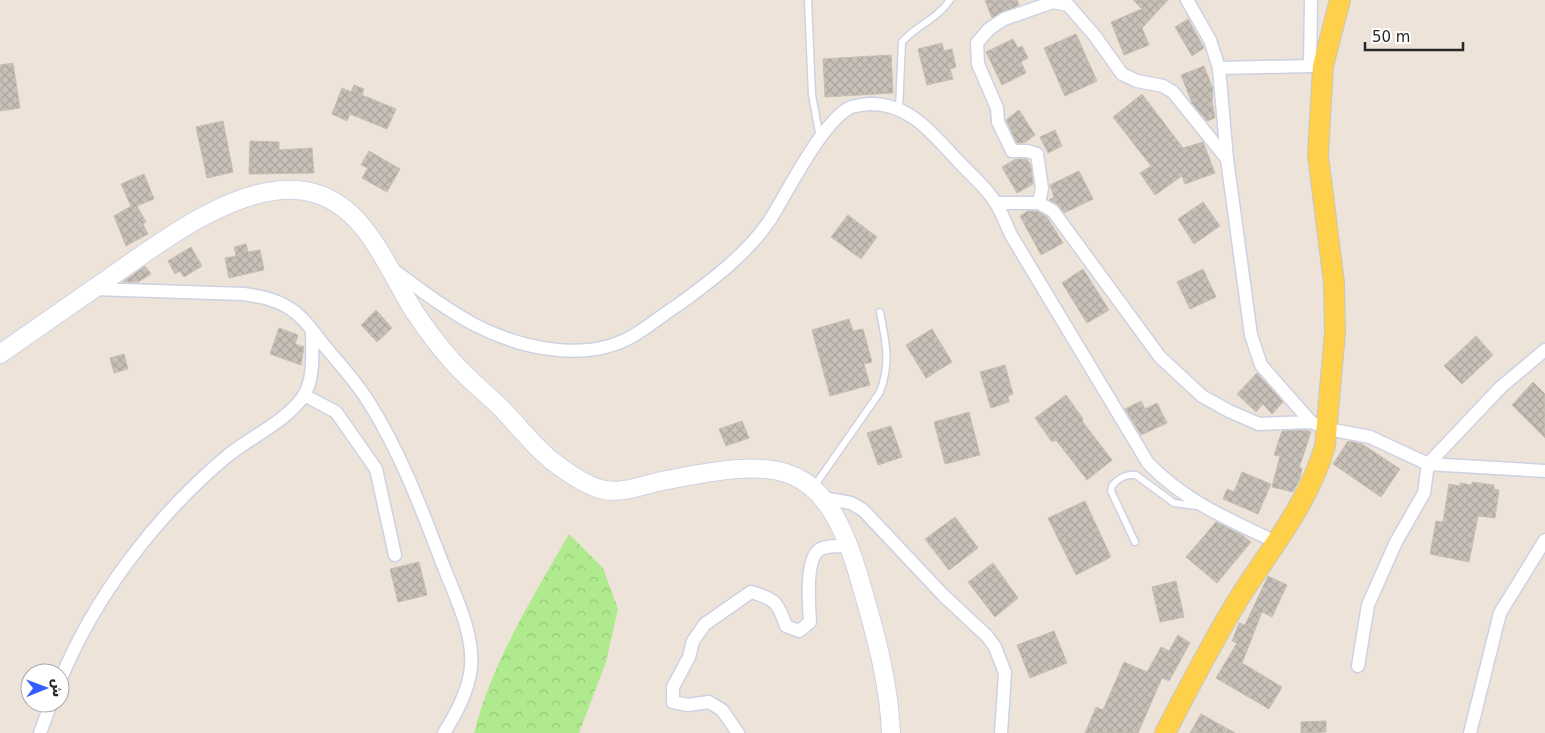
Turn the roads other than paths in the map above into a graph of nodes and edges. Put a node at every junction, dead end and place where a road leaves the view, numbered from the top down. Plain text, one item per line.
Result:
1 (808, 0) edge
2 (950, 0) edge
3 (1187, 0) edge
4 (1311, 0) edge
5 (1340, 0) edge
6 (1317, 66) junction
7 (1219, 68) junction
8 (899, 108) junction
9 (820, 139) junction
10 (1227, 160) junction
11 (1039, 202) junction
12 (996, 203) junction
13 (391, 268) junction
14 (94, 289) junction
15 (880, 312) dead end
16 (312, 330) junction
17 (1545, 350) edge
18 (0, 354) edge
19 (304, 395) junction
20 (1320, 426) junction
21 (1428, 464) junction
22 (1545, 471) edge
23 (818, 493) junction
24 (1206, 508) junction
25 (1545, 540) edge
26 (1135, 542) dead end
27 (1276, 542) junction
28 (850, 546) junction
29 (395, 555) dead end
30 (68, 663) edge
31 (1358, 666) dead end
32 (47, 713) edge
33 (40, 733) edge
34 (444, 733) edge
35 (738, 733) edge
36 (891, 733) edge
37 (1001, 733) edge
38 (1165, 733) edge
39 (1470, 733) edge

1 - 9 lane
2 - 8 lane
3 - 7 street
4 - 6 street
5 - 6 main road
6 - 7 street
6 - 20 main road
7 - 10 street
8 - 9 street
8 - 12 street
9 - 13 street
10 - 11 street
10 - 20 street
11 - 12 street
11 - 20 street
12 - 24 street
13 - 14 main road
13 - 23 main road
14 - 16 street
14 - 18 main road
15 - 23 lane
16 - 19 street
16 - 34 street
17 - 21 street
19 - 29 street
19 - 30 street
20 - 21 street
20 - 27 main road
21 - 22 street
21 - 31 street
23 - 28 main road
23 - 37 street
24 - 26 lane
24 - 27 street
25 - 39 street
27 - 38 main road
28 - 35 street
28 - 36 main road
32 - 33 street

